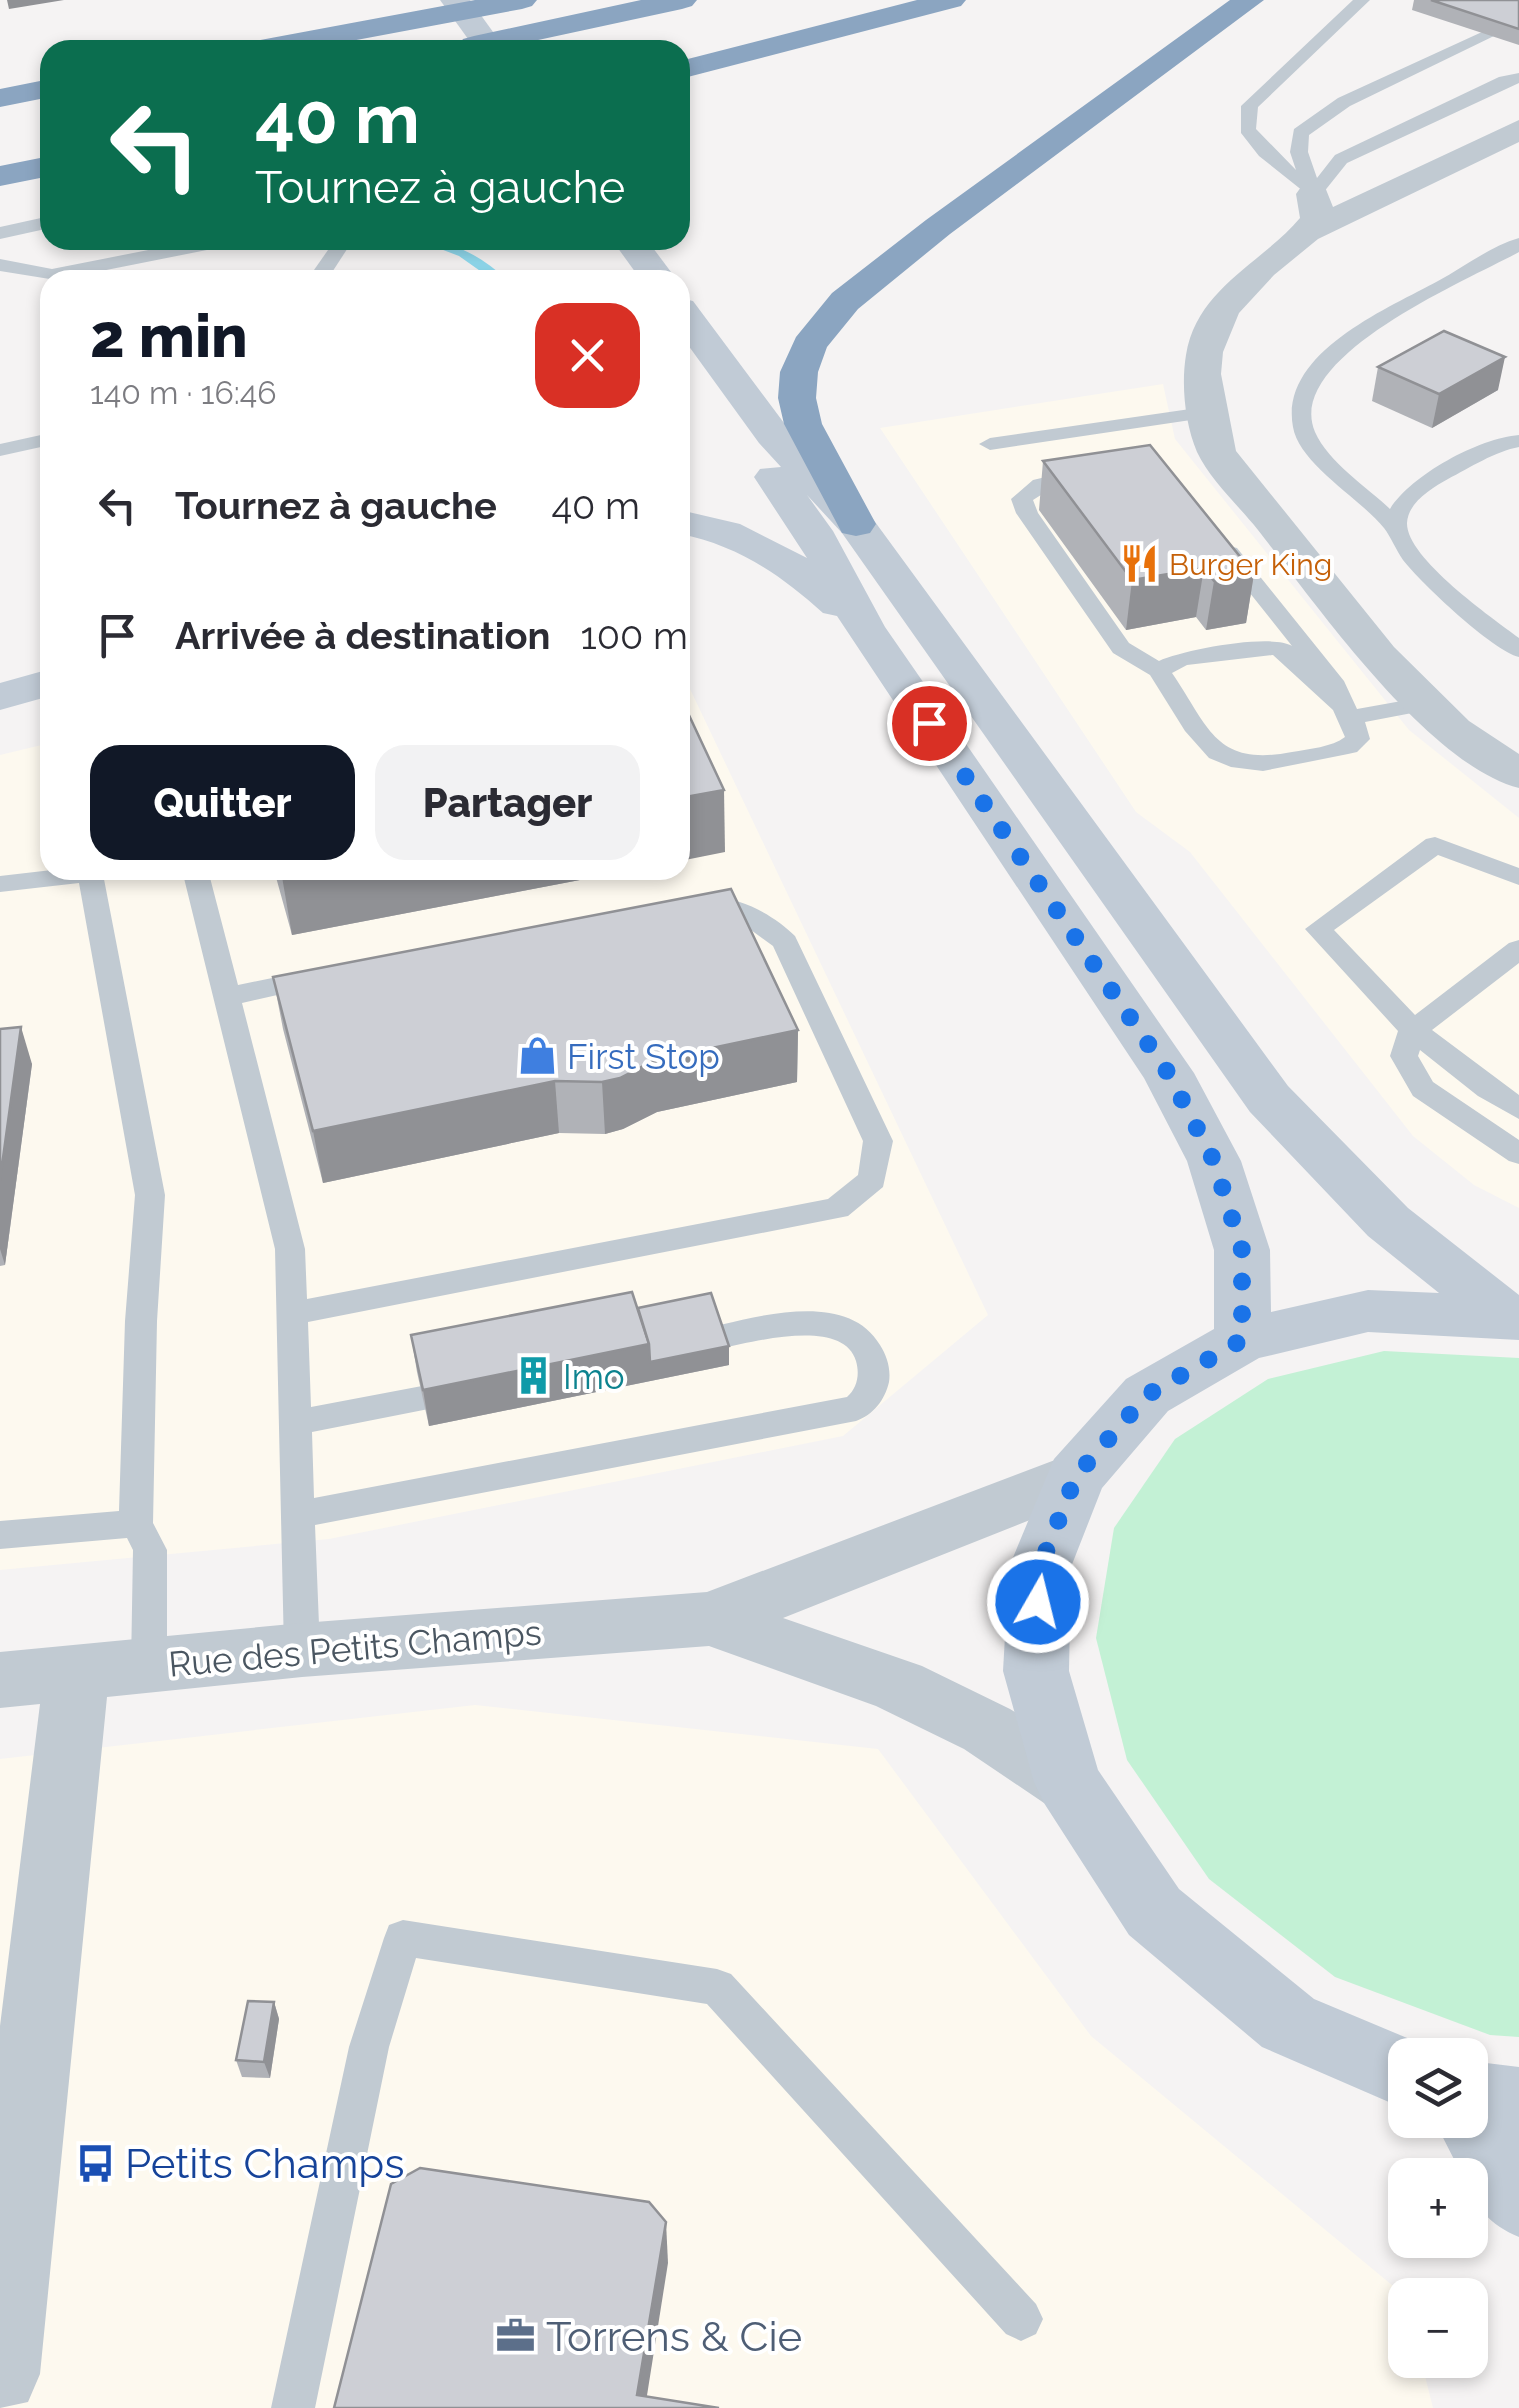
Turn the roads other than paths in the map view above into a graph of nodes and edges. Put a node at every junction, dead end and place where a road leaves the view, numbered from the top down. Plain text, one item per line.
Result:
1 (430, 0) edge
2 (455, 0) edge
3 (522, 0) edge
4 (682, 0) edge
5 (951, 0) edge
6 (1249, 0) edge
7 (1362, 0) edge
8 (1488, 35) edge
9 (308, 40) edge
10 (458, 40) edge
11 (484, 40) edge
12 (496, 40) edge
13 (690, 67) edge
14 (1519, 78) edge
15 (40, 90) edge
16 (0, 96) edge
17 (1519, 130) edge
18 (40, 168) edge
19 (0, 176) edge
20 (1311, 213) junction
21 (40, 224) edge
22 (0, 232) edge
23 (1519, 244) edge
24 (177, 250) edge
25 (0, 265) edge
26 (77, 270) edge
27 (40, 273) edge
28 (690, 322) edge
29 (690, 364) edge
30 (1204, 413) junction
31 (40, 441) edge
32 (1519, 441) edge
33 (990, 444) dead end
34 (0, 450) edge
35 (1101, 472) edge
36 (690, 524) edge
37 (856, 524) junction
38 (1396, 527) junction
39 (1211, 531) edge
40 (864, 627) junction
41 (1519, 650) edge
42 (1158, 670) junction
43 (40, 685) edge
44 (0, 697) edge
45 (1424, 704) junction
46 (1344, 711) junction
47 (1519, 774) edge
48 (1519, 877) edge
49 (40, 880) edge
50 (91, 880) edge
51 (198, 880) edge
52 (0, 884) edge
53 (683, 909) edge
54 (1519, 949) edge
55 (345, 973) edge
56 (226, 997) junction
57 (1412, 1031) junction
58 (1519, 1108) edge
59 (1519, 1154) edge
60 (291, 1314) junction
61 (1512, 1318) edge
62 (1242, 1340) junction
63 (658, 1351) edge
64 (496, 1383) edge
65 (294, 1424) junction
66 (1076, 1476) junction
67 (298, 1515) junction
68 (136, 1523) junction
69 (0, 1535) edge
70 (710, 1620) junction
71 (302, 1650) junction
72 (150, 1666) junction
73 (77, 1672) junction
74 (0, 1680) edge
75 (1068, 1782) junction
76 (1388, 2067) edge
77 (1488, 2099) edge
78 (1519, 2103) edge
79 (1483, 2138) edge
80 (1519, 2199) edge
81 (1020, 2320) dead end
82 (0, 2374) edge
83 (293, 2408) edge

1 - 10 main road
2 - 11 main road
3 - 9 highway
4 - 12 highway
5 - 13 highway
6 - 37 highway
7 - 20 lane
8 - 20 lane
14 - 20 lane
15 - 16 highway
17 - 20 street
18 - 19 highway
20 - 30 street
21 - 22 lane
23 - 38 lane
24 - 26 lane
25 - 27 lane
28 - 37 main road
29 - 40 main road
30 - 33 lane
30 - 45 street
31 - 34 lane
32 - 38 lane
35 - 42 lane
36 - 40 main road
37 - 61 main road
38 - 41 lane
39 - 46 lane
40 - 62 main road
42 - 46 lane
42 - 46 lane
43 - 44 main road
45 - 46 lane
45 - 47 street
48 - 57 lane
49 - 52 lane
50 - 68 lane
51 - 56 lane
53 - 60 lane
54 - 57 lane
55 - 56 lane
56 - 60 lane
57 - 58 lane
57 - 59 lane
60 - 65 lane
61 - 62 main road
62 - 66 main road
63 - 67 lane
64 - 65 lane
65 - 67 lane
66 - 70 street, Rue des Petits Champs
66 - 75 main road
67 - 71 lane
68 - 69 lane
68 - 72 lane
70 - 71 street, Rue des Petits Champs
70 - 75 street, Rue des Petits Champs
71 - 72 street, Rue des Petits Champs
72 - 73 street, Rue des Petits Champs
73 - 74 street, Rue des Petits Champs
73 - 82 street
75 - 76 main road
77 - 78 main road
79 - 80 main road
81 - 83 lane

